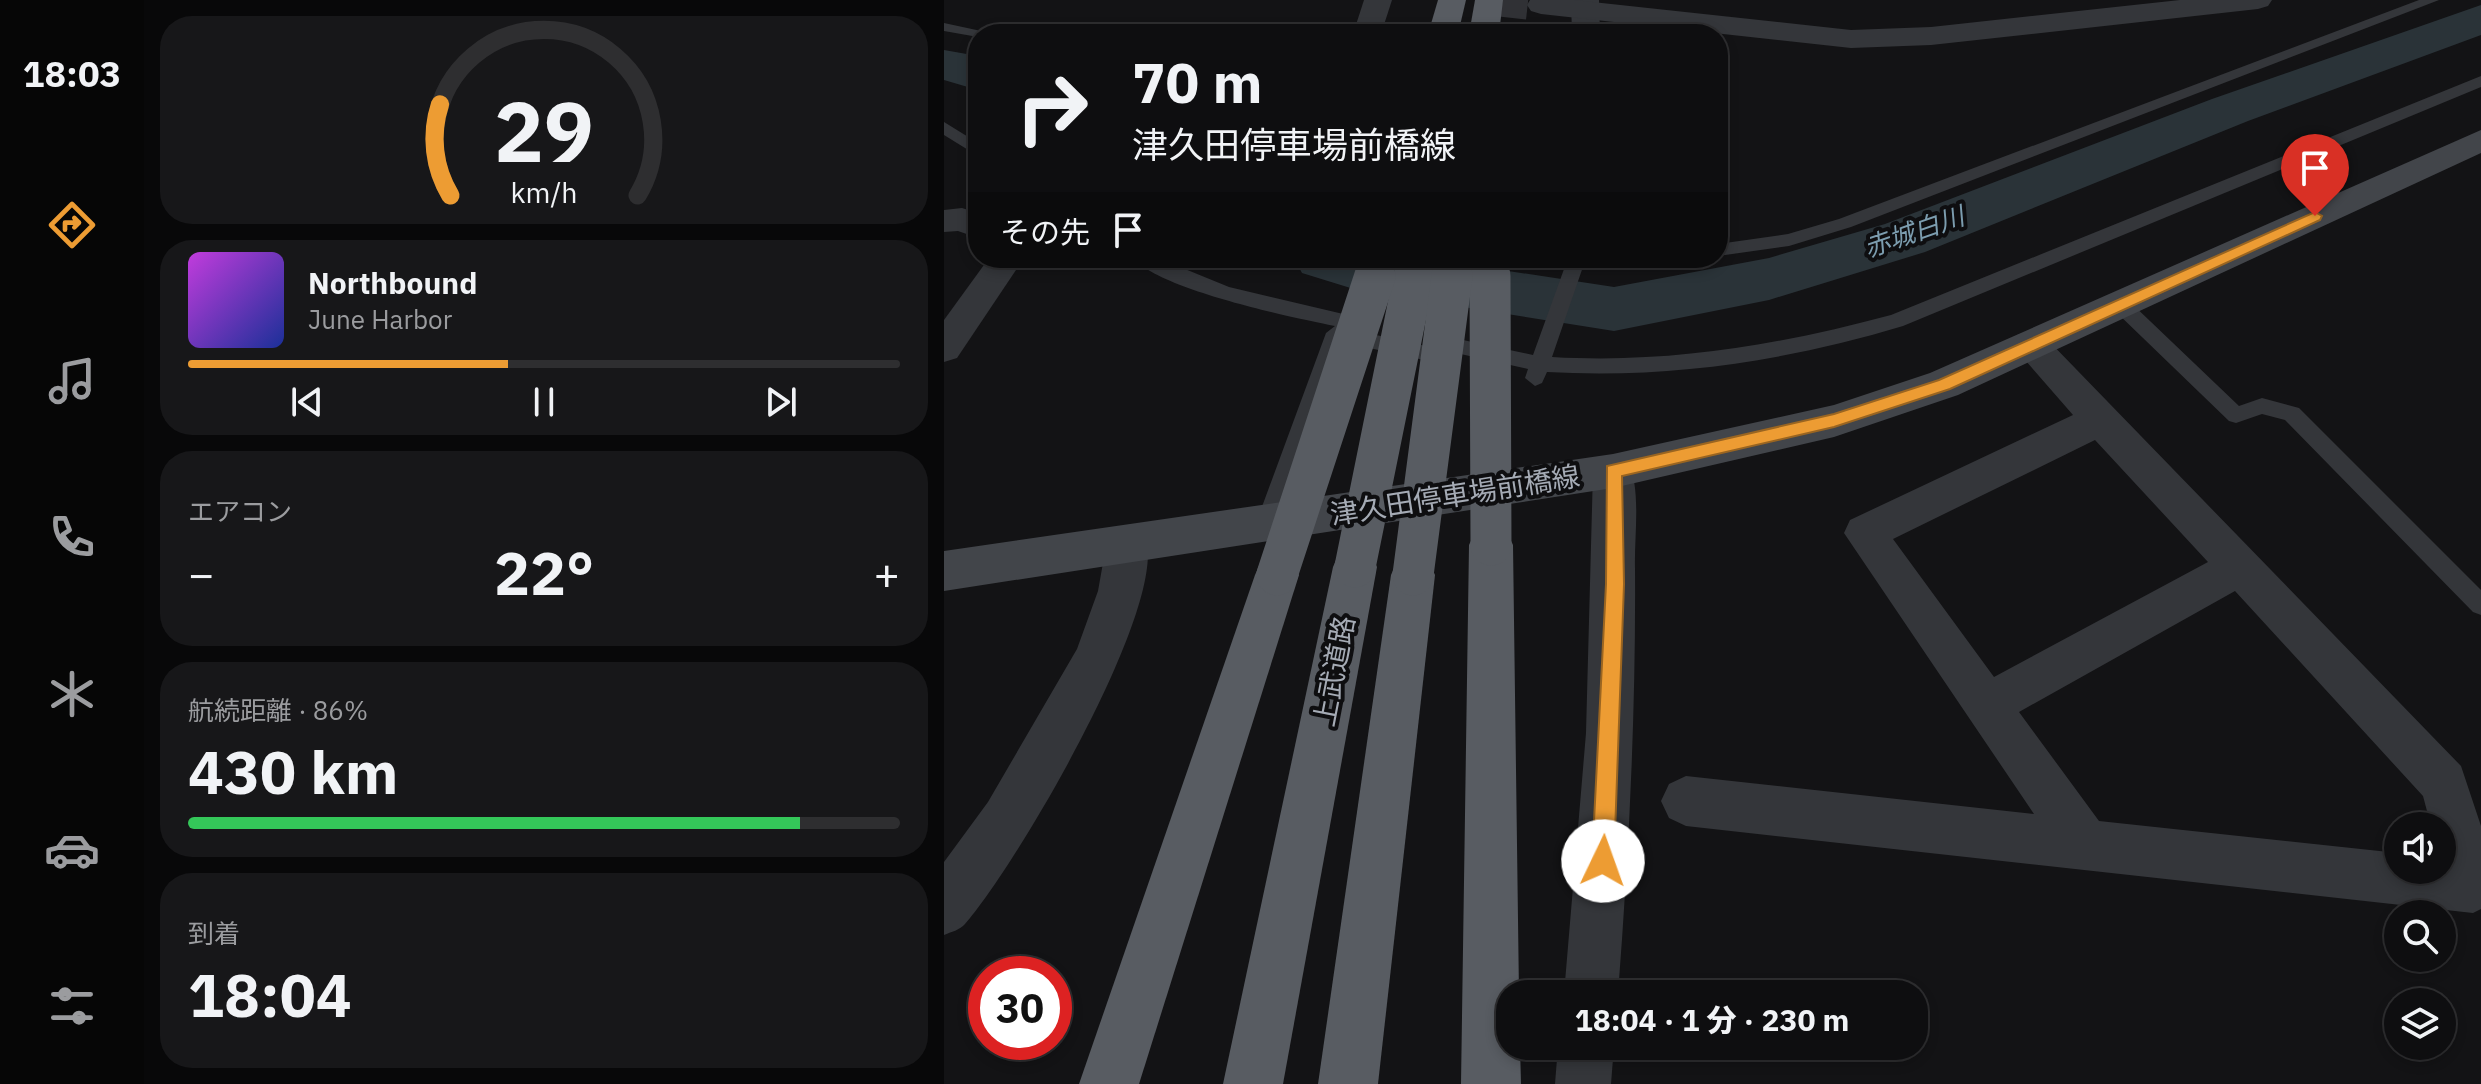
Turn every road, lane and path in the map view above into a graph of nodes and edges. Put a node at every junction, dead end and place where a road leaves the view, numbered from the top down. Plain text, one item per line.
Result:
1 (1378, 0) edge
2 (1452, 0) edge
3 (2258, 0) edge
4 (2432, 0) edge
5 (1541, 5) dead end
6 (1585, 15) edge
7 (1370, 24) edge
8 (1446, 24) edge
9 (1680, 24) edge
10 (944, 27) edge
11 (1728, 29) edge
12 (968, 31) edge
13 (2481, 81) edge
14 (944, 127) edge
15 (2481, 140) edge
16 (968, 144) edge
17 (944, 221) edge
18 (968, 222) edge
19 (1728, 249) edge
20 (1000, 268) edge
21 (1161, 268) edge
22 (1378, 268) edge
23 (1416, 268) edge
24 (1453, 268) edge
25 (1490, 268) edge
26 (1573, 268) edge
27 (2121, 305) junction
28 (2030, 345) junction
29 (944, 348) edge
30 (1541, 360) junction
31 (2100, 420) junction
32 (1613, 471) junction
33 (1267, 523) junction
34 (1128, 546) junction
35 (2239, 567) junction
36 (944, 571) edge
37 (2481, 605) edge
38 (1987, 705) junction
39 (1686, 801) dead end
40 (2085, 844) junction
41 (2477, 887) edge
42 (944, 908) edge
43 (1592, 980) edge
44 (1585, 1060) edge
45 (1109, 1084) edge
46 (1253, 1084) edge
47 (1348, 1084) edge
48 (1491, 1084) edge
49 (1583, 1084) edge

1 - 7 street
2 - 8 highway
3 - 11 street
4 - 19 lane
5 - 6 street
6 - 9 street
10 - 12 lane
13 - 30 lane
14 - 16 lane
15 - 27 main road, 津久田停車場前橋線
17 - 18 street
20 - 29 street
21 - 30 lane
22 - 45 highway, bridge
23 - 46 highway, 上武道路, bridge
24 - 47 highway, bridge
25 - 48 highway, bridge
26 - 30 lane
27 - 28 main road, 津久田停車場前橋線
27 - 37 lane
28 - 31 street
28 - 32 main road, 津久田停車場前橋線
30 - 33 lane
31 - 35 street
31 - 38 street
32 - 33 main road, 津久田停車場前橋線
32 - 43 street
33 - 34 main road, 津久田停車場前橋線
34 - 36 main road, 津久田停車場前橋線
34 - 42 street
35 - 38 street
35 - 41 street
38 - 40 street
39 - 40 street
40 - 41 street
44 - 49 street

